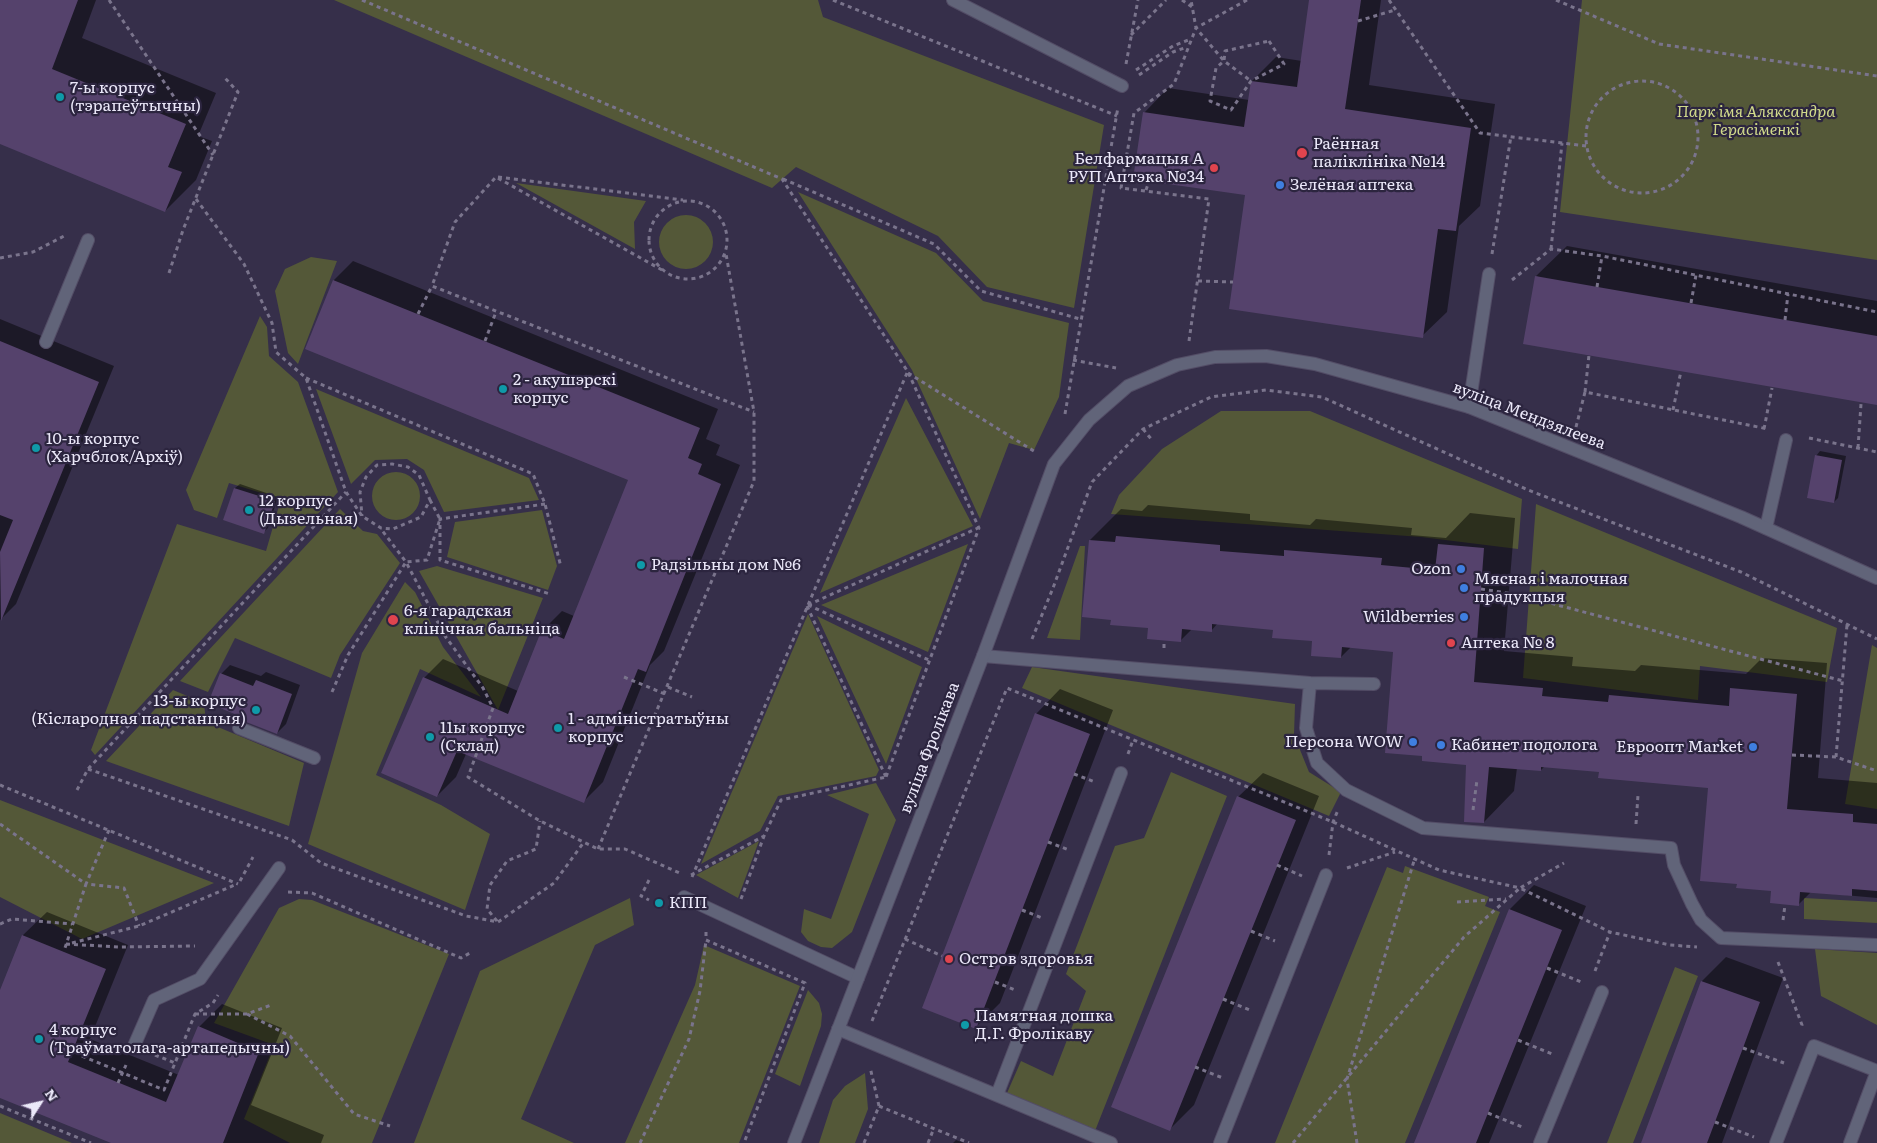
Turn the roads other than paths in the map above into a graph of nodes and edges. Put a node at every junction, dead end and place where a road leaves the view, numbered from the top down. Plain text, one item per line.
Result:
1 (954, 0) edge
2 (1122, 82) road end
3 (88, 240) dead end
4 (1489, 274) road end
5 (46, 342) dead end
6 (1128, 386) joint
7 (1469, 407) junction
8 (1786, 440) dead end
9 (1766, 528) junction
10 (1877, 578) edge
11 (983, 656) junction
12 (1310, 683) junction
13 (1374, 684) dead end
14 (239, 728) dead end
15 (314, 758) dead end
16 (1121, 773) road end
17 (279, 868) dead end
18 (1326, 875) road end
19 (684, 897) dead end
20 (1877, 944) edge
21 (858, 978) junction
22 (1602, 992) dead end
23 (838, 1029) junction
24 (134, 1046) dead end
25 (997, 1095) junction
26 (794, 1143) edge
27 (1111, 1143) edge
28 (1220, 1143) edge
29 (1540, 1143) edge
30 (1776, 1143) edge
31 (1850, 1143) edge

1 - 2 street
3 - 5 street
4 - 7 street
6 - 7 street, вуліца Мендзялеева
6 - 11 street, вуліца Фролікава
7 - 9 street, вуліца Мендзялеева
8 - 9 street
9 - 10 street, вуліца Мендзялеева
11 - 12 street
11 - 21 street, вуліца Фролікава
12 - 13 street
12 - 20 street
14 - 15 street
16 - 25 street
17 - 24 street
18 - 28 street
19 - 21 street
21 - 23 street, вуліца Фролікава
22 - 29 street
23 - 25 street
23 - 26 street, вуліца Фролікава
25 - 27 street
30 - 31 street

